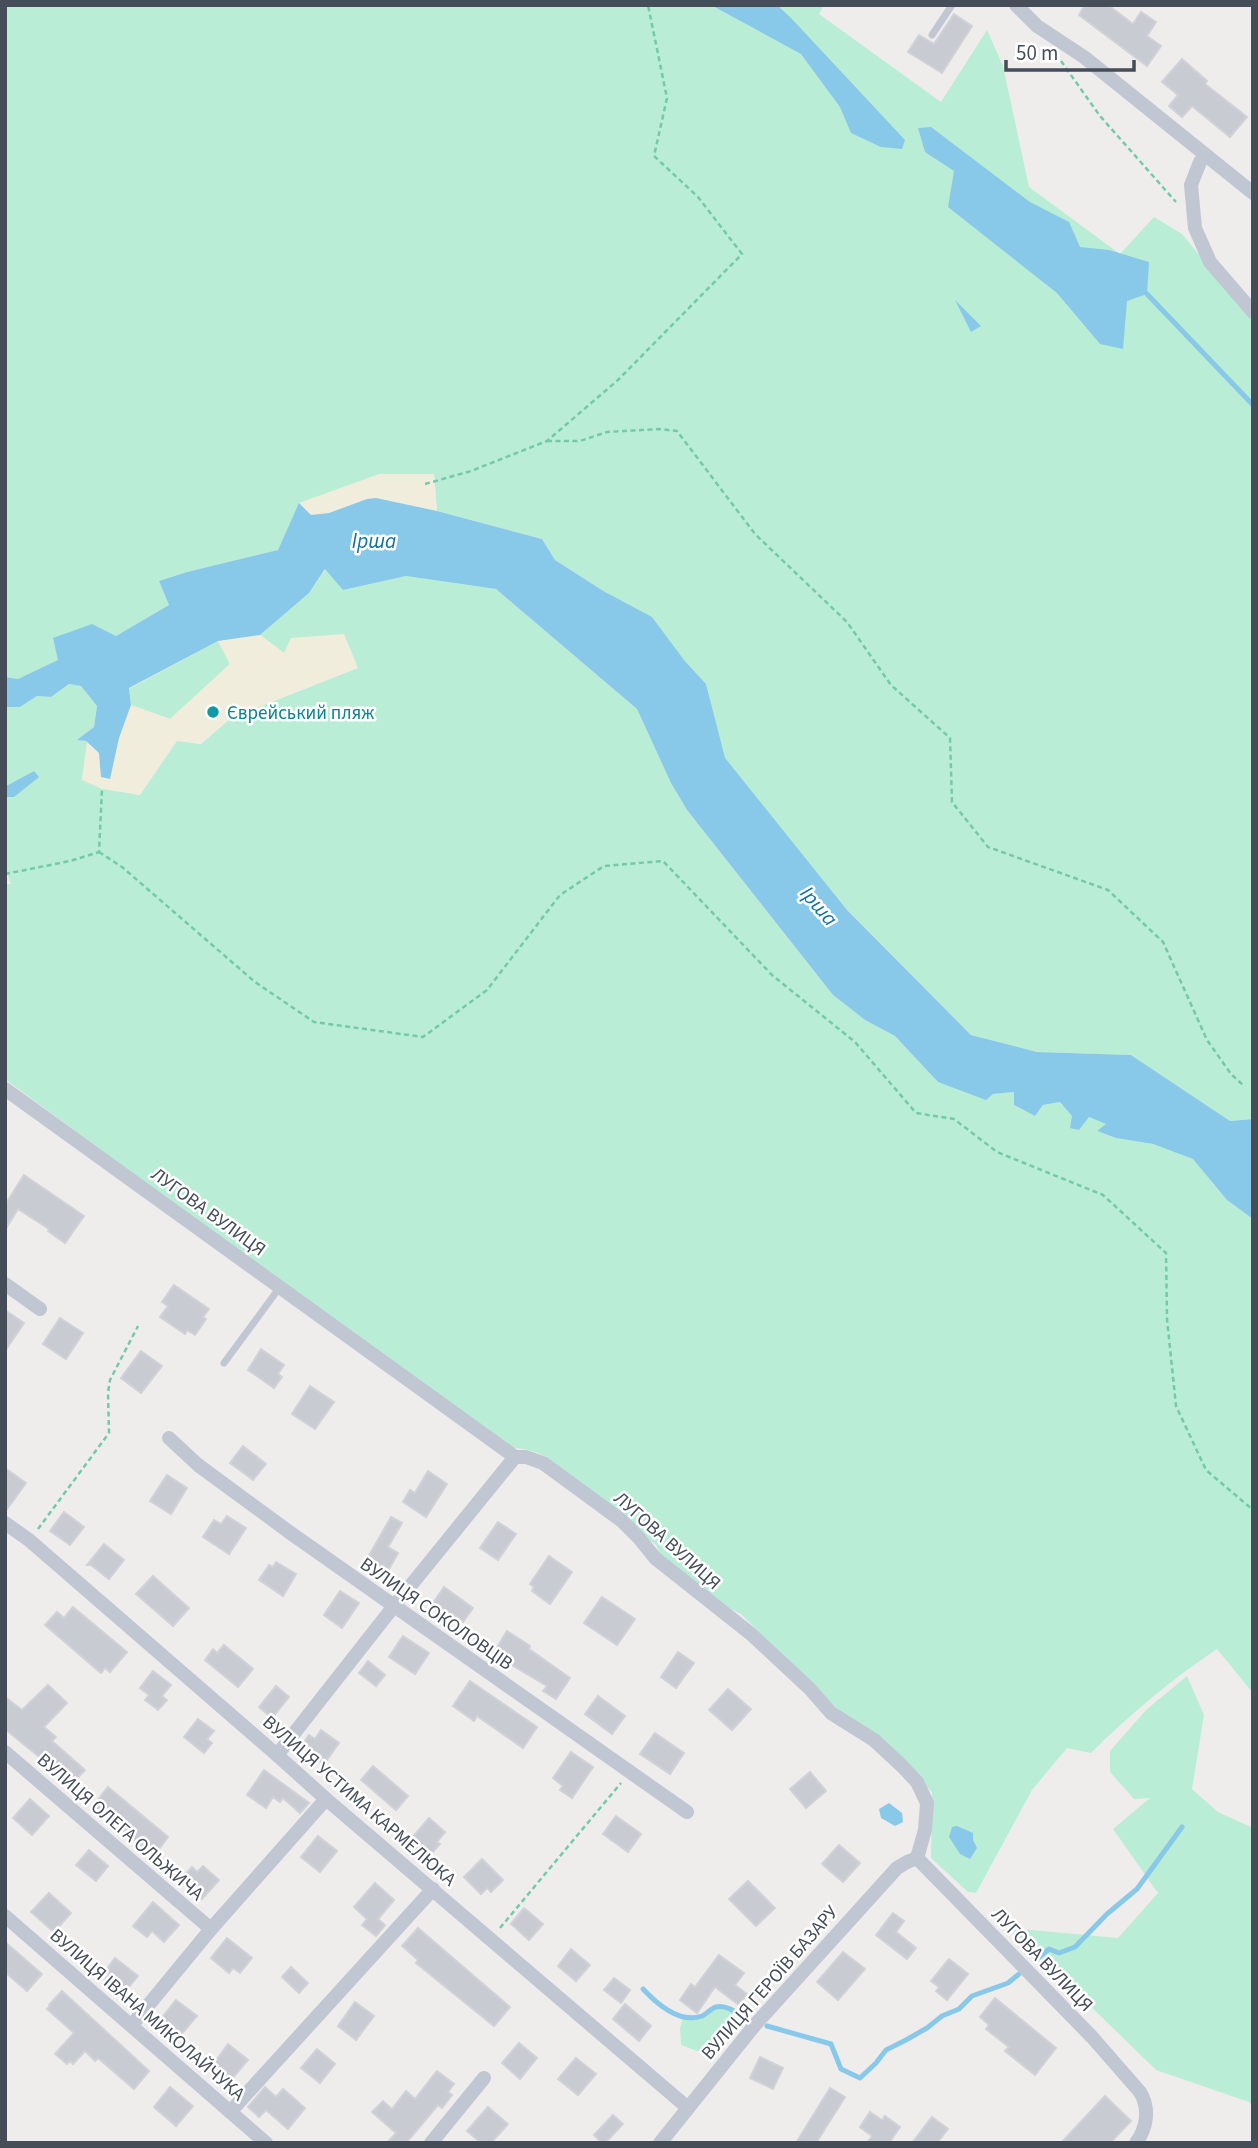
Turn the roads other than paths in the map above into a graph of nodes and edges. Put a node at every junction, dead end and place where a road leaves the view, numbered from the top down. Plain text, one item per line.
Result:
1 (952, 5) edge
2 (1016, 5) edge
3 (932, 36) dead end
4 (1205, 156) junction
5 (1253, 193) edge
6 (1253, 312) edge
7 (5, 1089) edge
8 (5, 1284) edge
9 (280, 1286) junction
10 (40, 1309) dead end
11 (224, 1363) dead end
12 (169, 1438) dead end
13 (515, 1457) junction
14 (5, 1523) edge
15 (394, 1606) junction
16 (5, 1752) edge
17 (277, 1755) junction
18 (326, 1799) junction
19 (687, 1812) dead end
20 (917, 1858) junction
21 (433, 1889) junction
22 (5, 1916) edge
23 (211, 1929) junction
24 (132, 2025) junction
25 (484, 2078) dead end
26 (688, 2108) junction
27 (230, 2112) junction
28 (266, 2143) edge
29 (431, 2143) edge
30 (660, 2143) edge
31 (1136, 2143) edge

1 - 3 lane
2 - 4 street
4 - 5 street
4 - 6 street
7 - 9 street, ЛУГОВА ВУЛИЦЯ
8 - 10 street
9 - 11 lane
9 - 13 street, ЛУГОВА ВУЛИЦЯ
12 - 15 street, ВУЛИЦЯ СОКОЛОВЦІВ
13 - 15 street
13 - 20 street, ЛУГОВА ВУЛИЦЯ
14 - 17 street, ВУЛИЦЯ УСТИМА КАРМЕЛЮКА
15 - 17 street
15 - 19 street, ВУЛИЦЯ СОКОЛОВЦІВ
16 - 23 street, ВУЛИЦЯ ОЛЕГА ОЛЬЖИЧА
17 - 18 street, ВУЛИЦЯ УСТИМА КАРМЕЛЮКА
18 - 21 street, ВУЛИЦЯ УСТИМА КАРМЕЛЮКА
18 - 23 street
20 - 26 street, ВУЛИЦЯ ГЕРОЇВ БАЗАРУ
20 - 31 street, ЛУГОВА ВУЛИЦЯ
21 - 26 street, ВУЛИЦЯ УСТИМА КАРМЕЛЮКА
21 - 27 street
22 - 24 street, ВУЛИЦЯ ІВАНА МИКОЛАЙЧУКА
23 - 24 street
24 - 27 street, ВУЛИЦЯ ІВАНА МИКОЛАЙЧУКА
25 - 29 street
26 - 30 street, ВУЛИЦЯ ГЕРОЇВ БАЗАРУ
27 - 28 street, ВУЛИЦЯ ІВАНА МИКОЛАЙЧУКА

